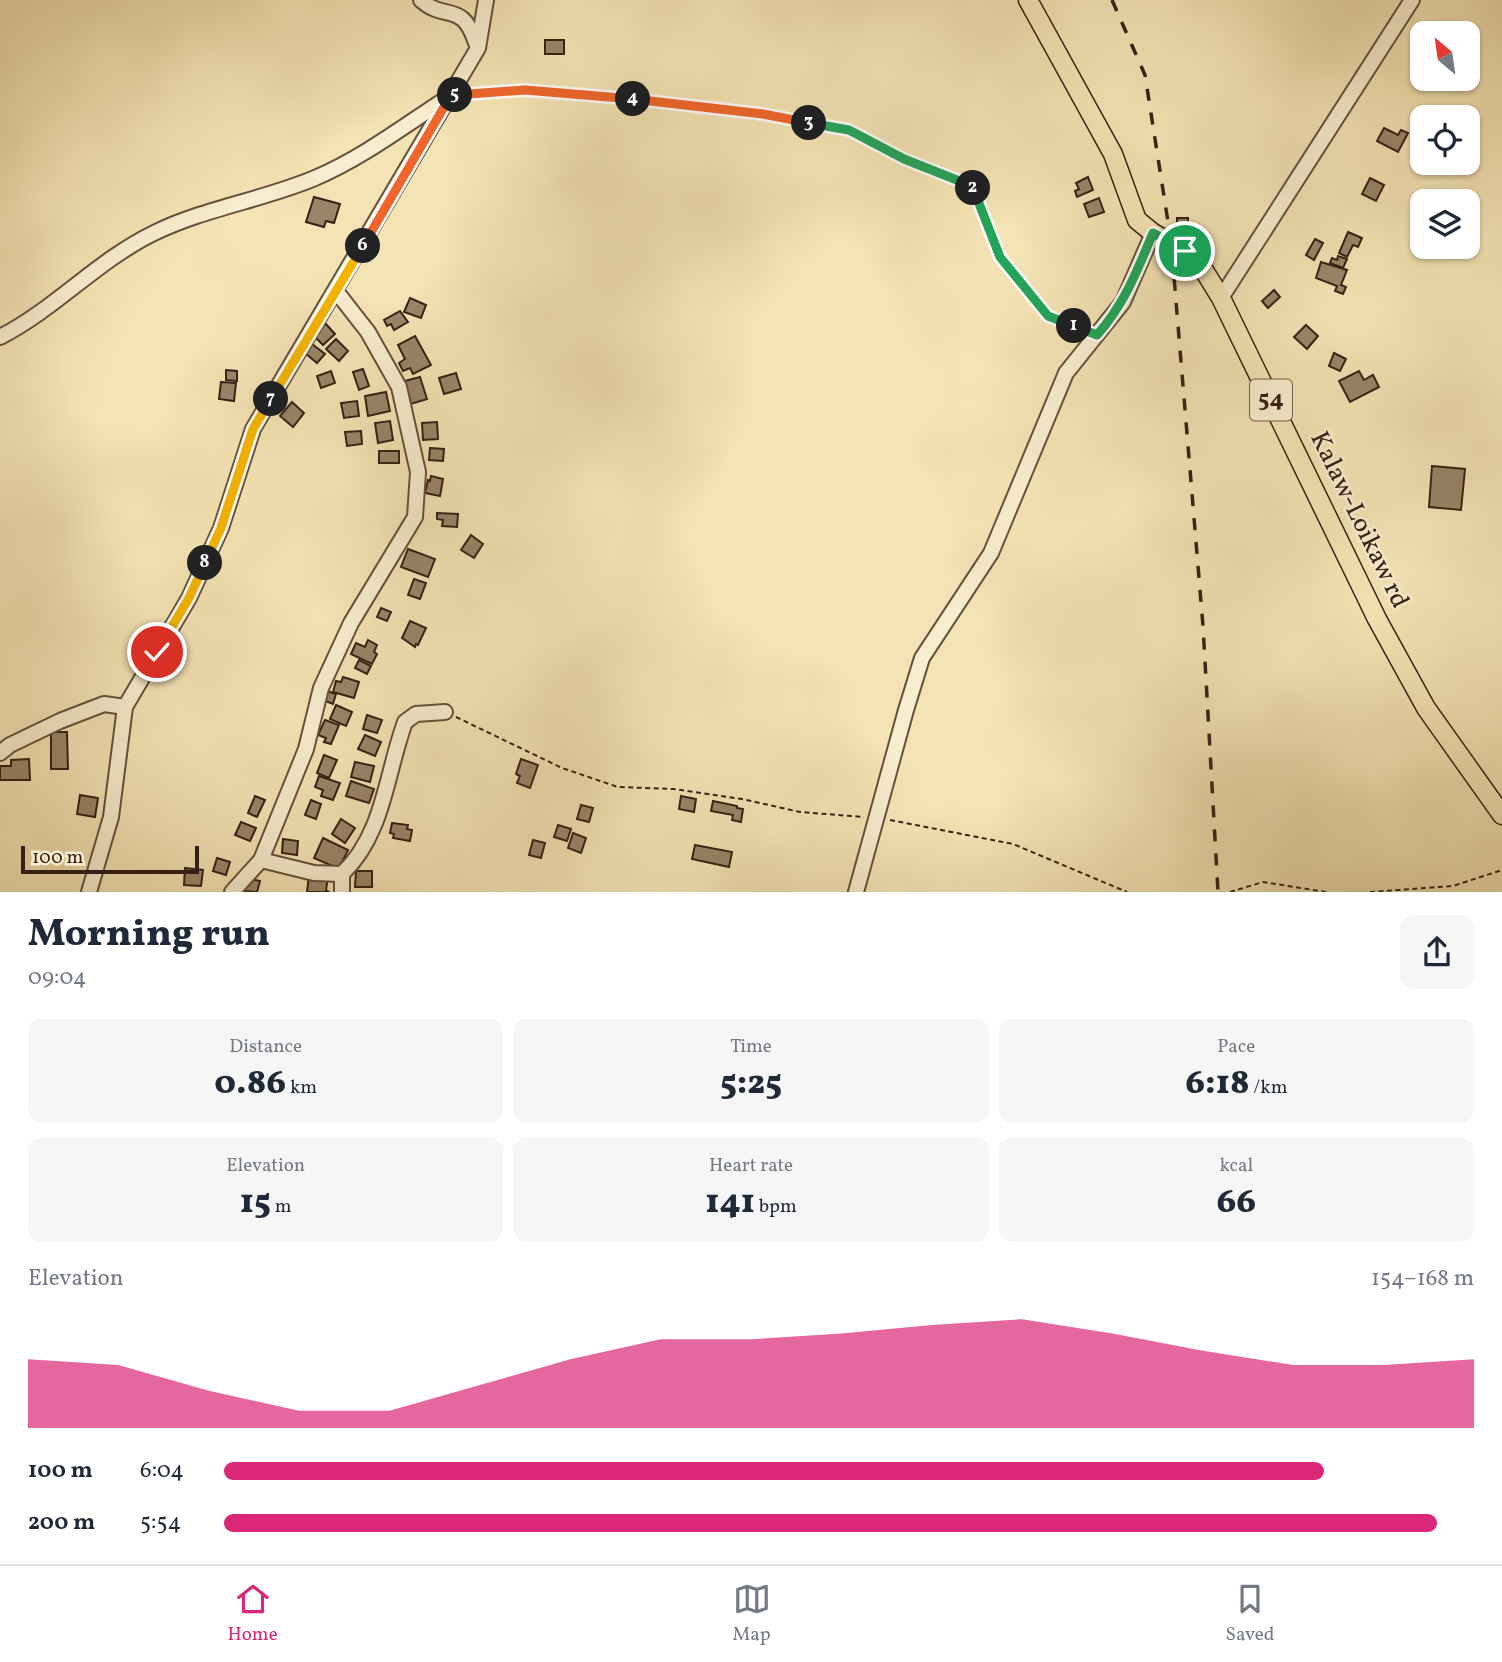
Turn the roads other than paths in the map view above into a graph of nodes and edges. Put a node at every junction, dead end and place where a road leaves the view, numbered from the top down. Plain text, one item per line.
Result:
1 (421, 0) edge
2 (486, 0) edge
3 (1028, 0) edge
4 (1412, 0) edge
5 (478, 48) junction
6 (451, 95) junction
7 (1153, 233) junction
8 (336, 291) junction
9 (1221, 298) junction
10 (0, 337) edge
11 (125, 707) junction
12 (445, 712) road end
13 (0, 753) edge
14 (1502, 815) edge
15 (261, 860) junction
16 (342, 874) junction
17 (89, 892) edge
18 (232, 892) edge
19 (342, 892) edge
20 (856, 892) edge

1 - 5 street
2 - 5 street
3 - 7 main road, Kalaw-Loikaw rd / 54
4 - 9 street
5 - 6 street
6 - 8 street
6 - 10 street
7 - 9 main road, Kalaw-Loikaw rd / 54
7 - 20 street
8 - 11 street
8 - 15 street
9 - 14 main road, Kalaw-Loikaw rd / 54
11 - 13 street
11 - 17 street
12 - 16 street
15 - 16 street
15 - 18 street
16 - 19 street

